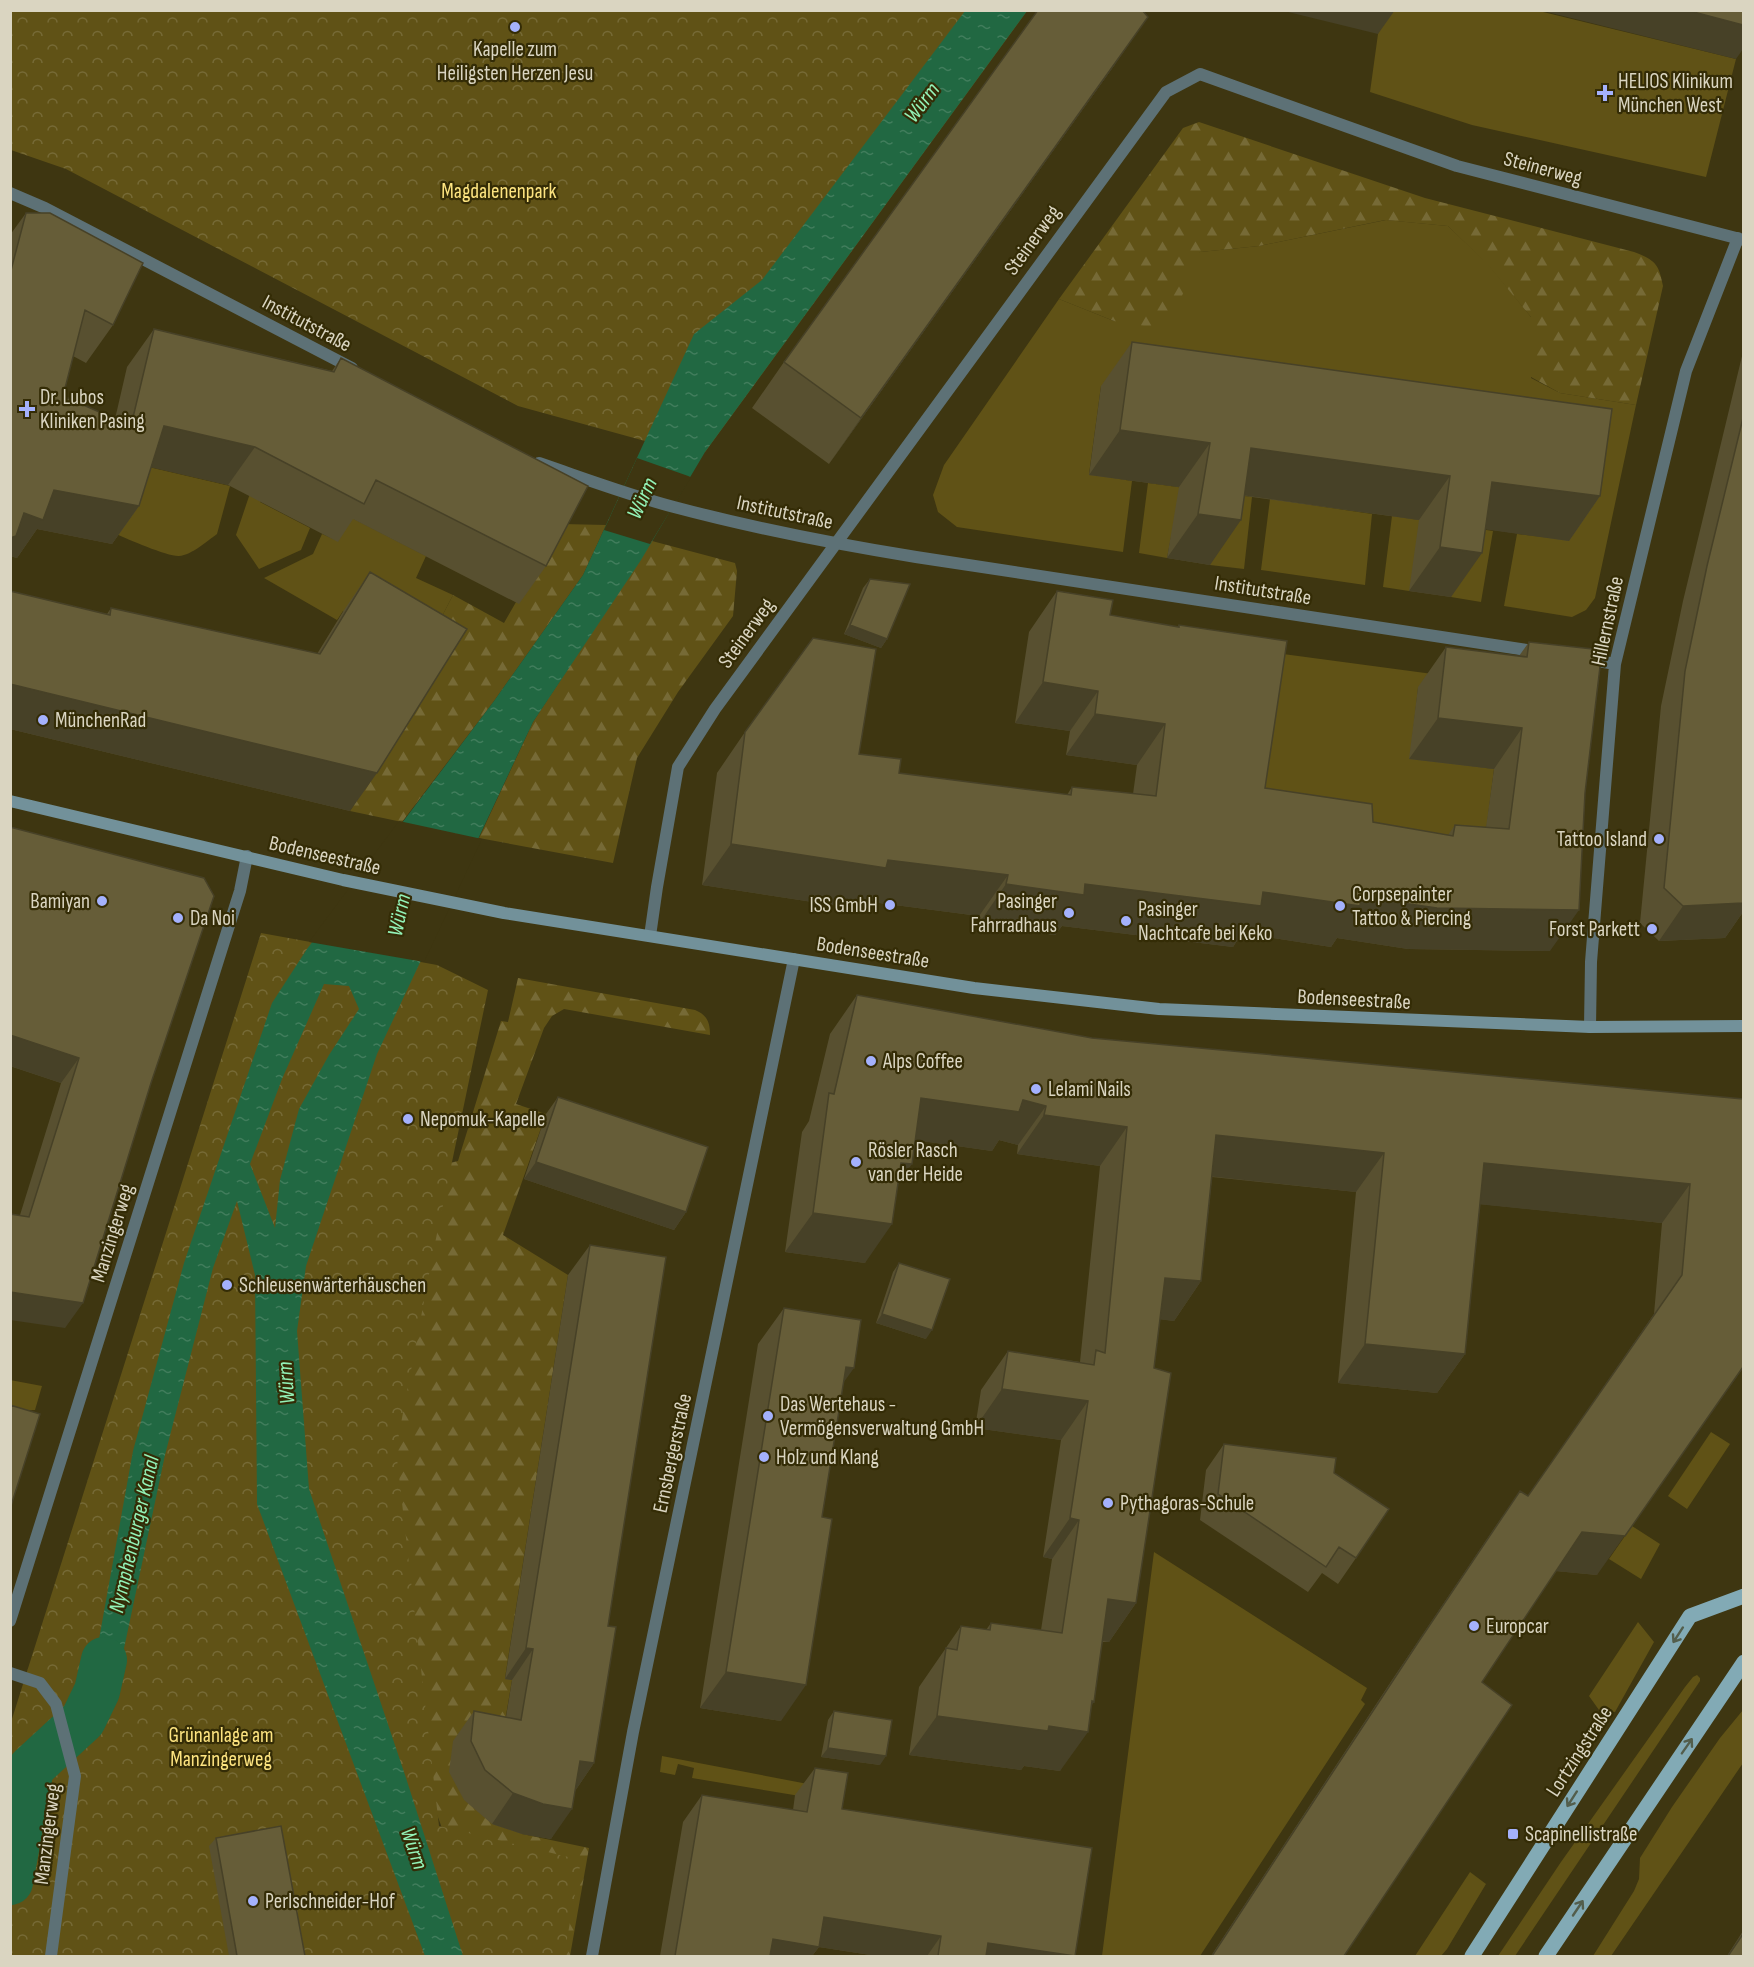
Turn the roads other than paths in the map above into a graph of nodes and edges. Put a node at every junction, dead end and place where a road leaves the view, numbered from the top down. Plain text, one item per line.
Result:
1 (10, 193) edge
2 (1741, 239) edge
3 (367, 376) edge
4 (524, 458) edge
5 (835, 543) junction
6 (1553, 654) edge
7 (1576, 657) edge
8 (1615, 664) junction
9 (10, 801) edge
10 (247, 856) junction
11 (650, 936) junction
12 (794, 959) junction
13 (1743, 1026) edge
14 (1590, 1027) junction
15 (1743, 1596) edge
16 (10, 1621) edge
17 (1743, 1662) edge
18 (10, 1673) edge
19 (1738, 1678) edge
20 (51, 1956) edge
21 (592, 1956) edge
22 (1472, 1956) edge
23 (1546, 1956) edge

1 - 3 street, Institutstraße
2 - 5 street, Steinerweg
2 - 8 street, Hillernstraße
4 - 5 street, Institutstraße
5 - 6 street, Institutstraße
5 - 11 street, Steinerweg
7 - 8 street
8 - 14 street, Hillernstraße
9 - 10 main road, Bodenseestraße
10 - 11 main road, Bodenseestraße
10 - 16 street, Manzingerweg
11 - 12 main road, Bodenseestraße
12 - 14 main road, Bodenseestraße
12 - 21 street, Ernsbergerstraße
13 - 14 main road, Bodenseestraße
15 -> 22 main road, Lortzingstraße
17 - 19 main road
18 - 20 street, Manzingerweg
23 -> 19 main road

